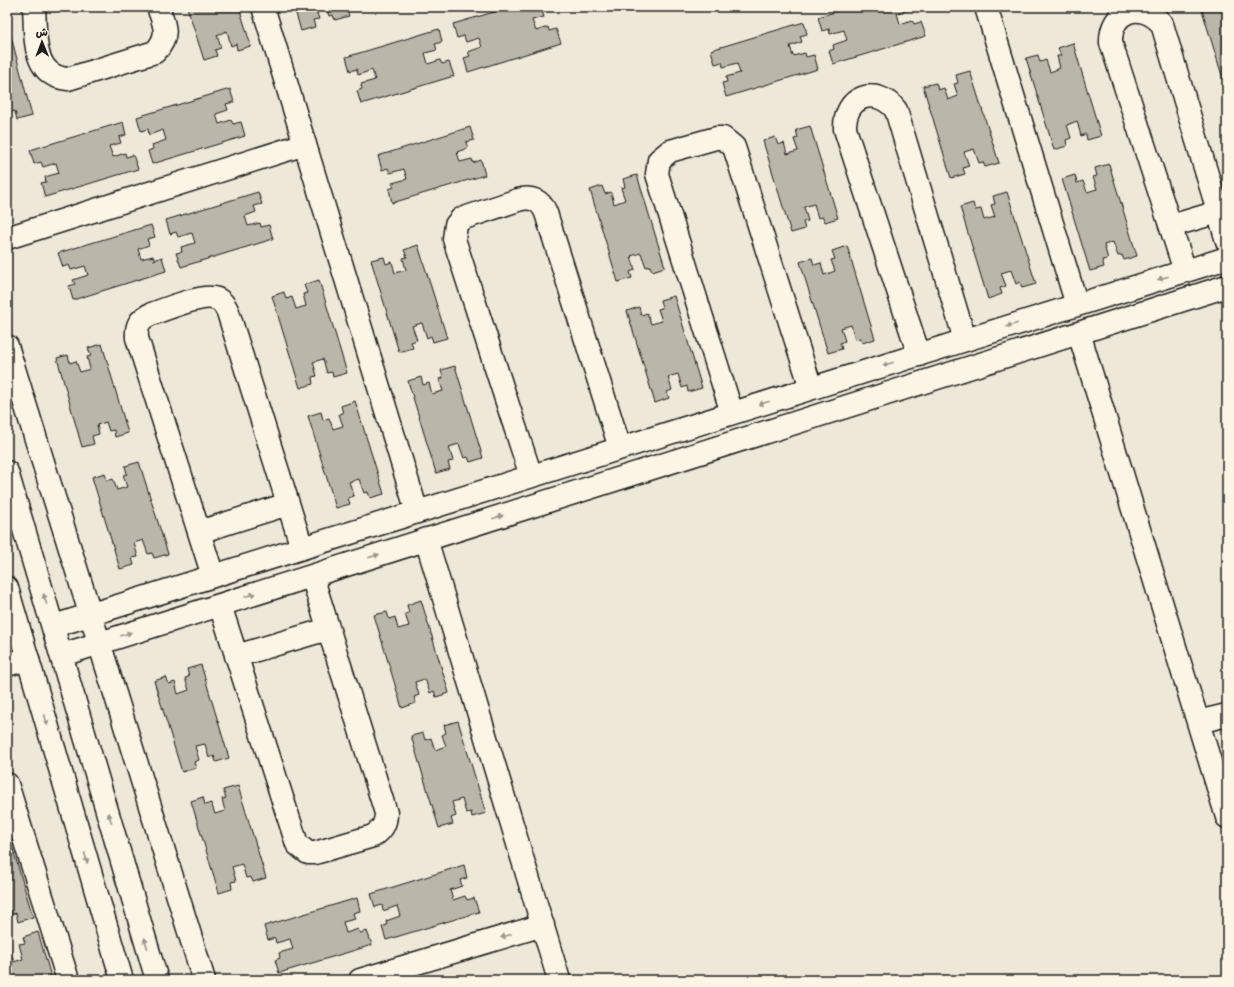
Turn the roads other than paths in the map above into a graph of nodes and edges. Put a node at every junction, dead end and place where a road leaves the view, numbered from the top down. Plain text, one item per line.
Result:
1 (34, 7) edge
2 (158, 7) edge
3 (263, 7) edge
4 (986, 7) edge
5 (305, 144) junction
6 (1218, 212) junction
7 (1171, 226) junction
8 (7, 238) edge
9 (1227, 241) edge
10 (1227, 258) edge
11 (1185, 271) junction
12 (1227, 286) edge
13 (1086, 302) junction
14 (1039, 317) junction
15 (1104, 325) junction
16 (1079, 333) junction
17 (965, 340) junction
18 (1048, 343) junction
19 (7, 346) edge
20 (918, 354) junction
21 (811, 388) junction
22 (732, 413) junction
23 (620, 448) junction
24 (7, 472) edge
25 (531, 476) junction
26 (288, 504) junction
27 (439, 505) junction
28 (417, 512) junction
29 (390, 520) junction
30 (199, 532) junction
31 (449, 532) junction
32 (426, 539) junction
33 (302, 548) junction
34 (399, 548) junction
35 (213, 576) junction
36 (312, 576) junction
37 (7, 588) edge
38 (220, 605) junction
39 (91, 614) junction
40 (54, 626) junction
41 (328, 629) junction
42 (13, 631) edge
43 (100, 643) junction
44 (62, 655) junction
45 (236, 656) junction
46 (28, 659) junction
47 (7, 665) edge
48 (68, 676) junction
49 (36, 687) junction
50 (1227, 715) edge
51 (1198, 722) junction
52 (7, 784) edge
53 (1227, 817) edge
54 (543, 925) junction
55 (68, 980) edge
56 (122, 980) edge
57 (157, 980) edge
58 (204, 980) edge
59 (360, 980) edge
60 (559, 980) edge

1 - 2 street
3 - 5 street
4 - 13 street
5 - 8 street
5 - 28 street
6 - 7 street
6 - 7 street
6 - 9 street
7 - 11 street
10 - 11 street
11 -> 13 street
12 - 15 street
13 - 14 street
13 - 15 street
14 -> 17 street
14 - 18 street
15 - 16 street
16 - 18 street
16 - 51 street
17 - 20 street
17 - 20 street
31 -> 18 street
19 - 39 street
20 -> 21 street
21 -> 22 street
21 - 22 street
22 - 23 street
23 - 25 street
23 - 25 street
40 -> 24 street
25 - 27 street
26 - 30 street
26 - 30 street
26 - 33 street
27 - 28 street
27 - 31 street
28 - 29 street
29 - 33 street
29 - 34 street
30 - 35 street
31 - 32 street
32 - 34 street
32 - 54 street
33 - 35 street
36 -> 34 street
35 - 39 street
38 -> 36 street
36 - 41 street
37 - 42 street
43 -> 38 street
38 - 45 street
39 - 40 street
39 - 43 street
40 - 44 street
41 - 45 street
41 - 45 street
42 - 46 street
43 - 44 street
43 - 58 street
44 - 48 street
46 - 47 street
46 - 49 street
48 - 49 street
57 -> 48 street
49 -> 56 street
50 - 51 street
51 - 53 street
52 - 55 street
54 -> 59 street
54 - 60 street

